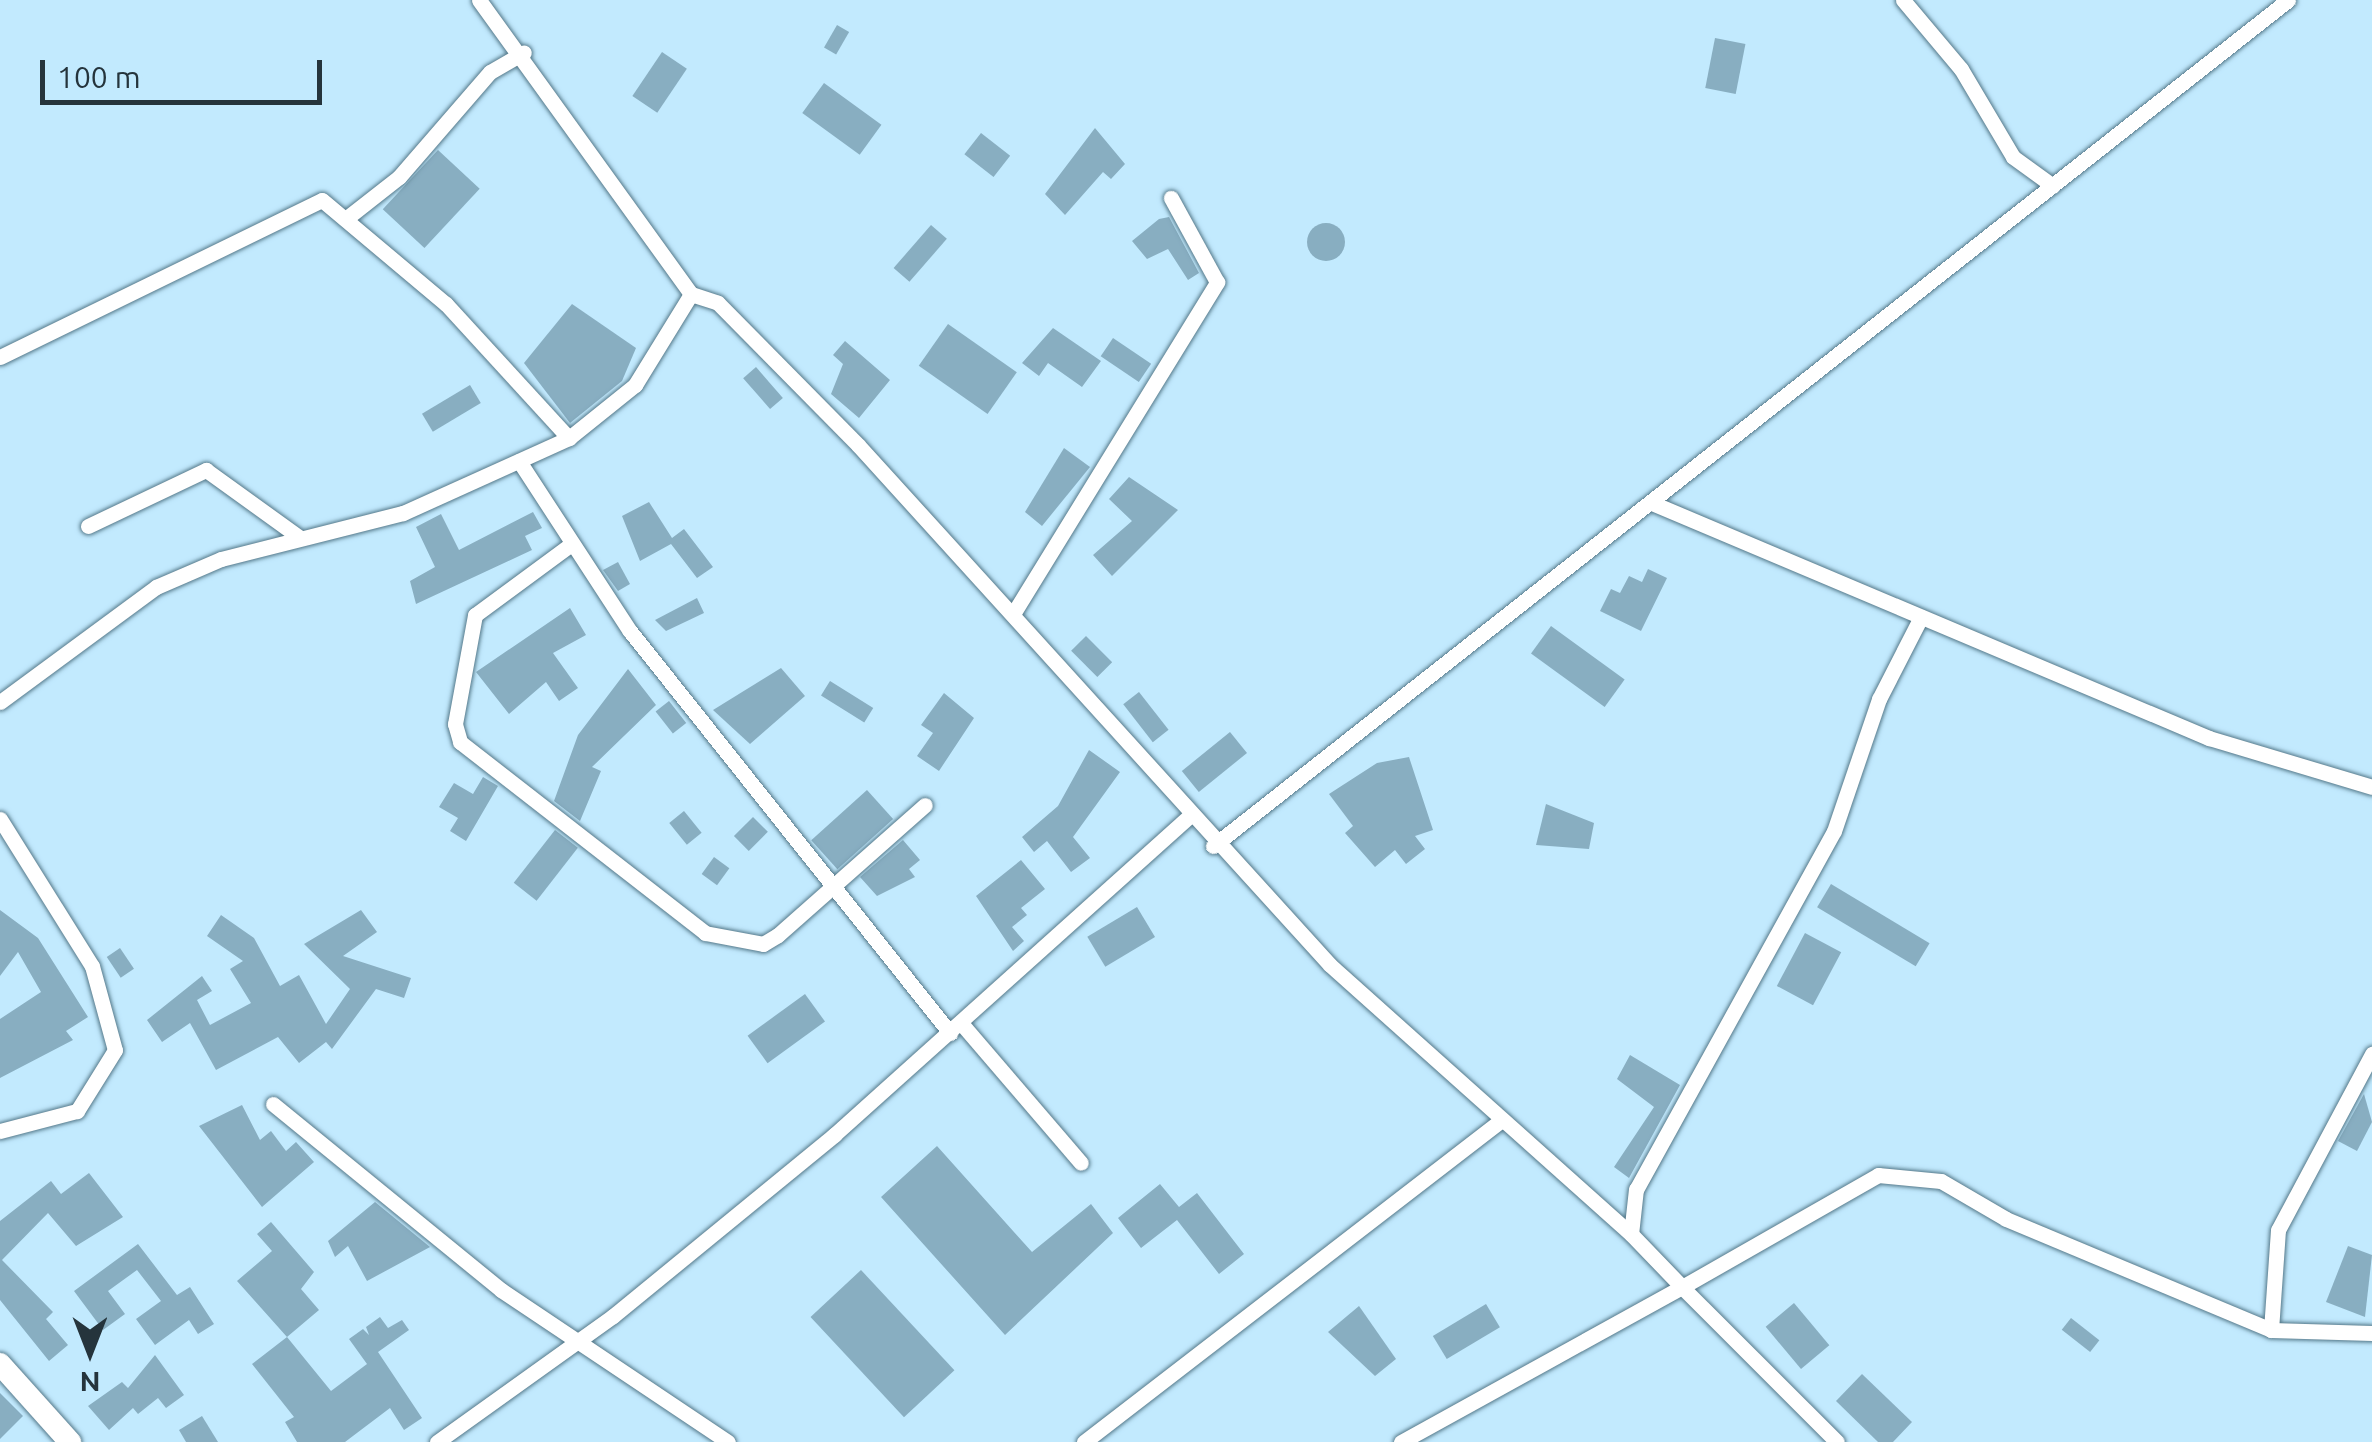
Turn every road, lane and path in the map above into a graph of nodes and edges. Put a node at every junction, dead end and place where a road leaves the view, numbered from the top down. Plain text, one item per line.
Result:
1 (479, 0) edge
2 (1903, 0) edge
3 (2288, 0) edge
4 (524, 52) junction
5 (2053, 186) junction
6 (1171, 198) dead end
7 (348, 217) junction
8 (690, 294) junction
9 (0, 357) edge
10 (569, 438) junction
11 (519, 461) junction
12 (1652, 503) junction
13 (88, 526) dead end
14 (298, 537) junction
15 (570, 545) junction
16 (1012, 614) junction
17 (1921, 617) junction
18 (0, 702) edge
19 (2372, 787) edge
20 (925, 805) dead end
21 (1189, 816) junction
22 (0, 819) edge
23 (1213, 846) junction
24 (832, 891) junction
25 (956, 1028) junction
26 (2372, 1054) edge
27 (272, 1104) dead end
28 (1499, 1122) junction
29 (0, 1131) edge
30 (1081, 1163) dead end
31 (1631, 1234) junction
32 (1682, 1287) junction
33 (2271, 1330) junction
34 (2372, 1333) edge
35 (576, 1344) junction
36 (0, 1364) edge
37 (70, 1442) edge
38 (437, 1442) edge
39 (728, 1442) edge
40 (1084, 1442) edge
41 (1401, 1442) edge
42 (1838, 1442) edge

1 - 4 street
2 - 5 street
3 - 5 street
4 - 7 street
4 - 8 street
5 - 12 street
6 - 16 street
7 - 9 street
7 - 10 street
8 - 10 street
8 - 16 street
10 - 11 street
11 - 14 street
11 - 15 street
12 - 17 street
12 - 23 street
13 - 14 street
14 - 18 street
15 - 24 street
15 - 24 street
16 - 21 street
17 - 19 street
17 - 31 street
20 - 24 street
21 - 23 street
21 - 25 street
22 - 29 street
23 - 28 street
24 - 25 street
25 - 30 street
25 - 35 street
26 - 33 street
27 - 35 street
28 - 31 street
28 - 40 street
31 - 32 street
32 - 33 street
32 - 41 street
32 - 42 street
33 - 34 street
35 - 38 street
35 - 39 street
36 - 37 main road

